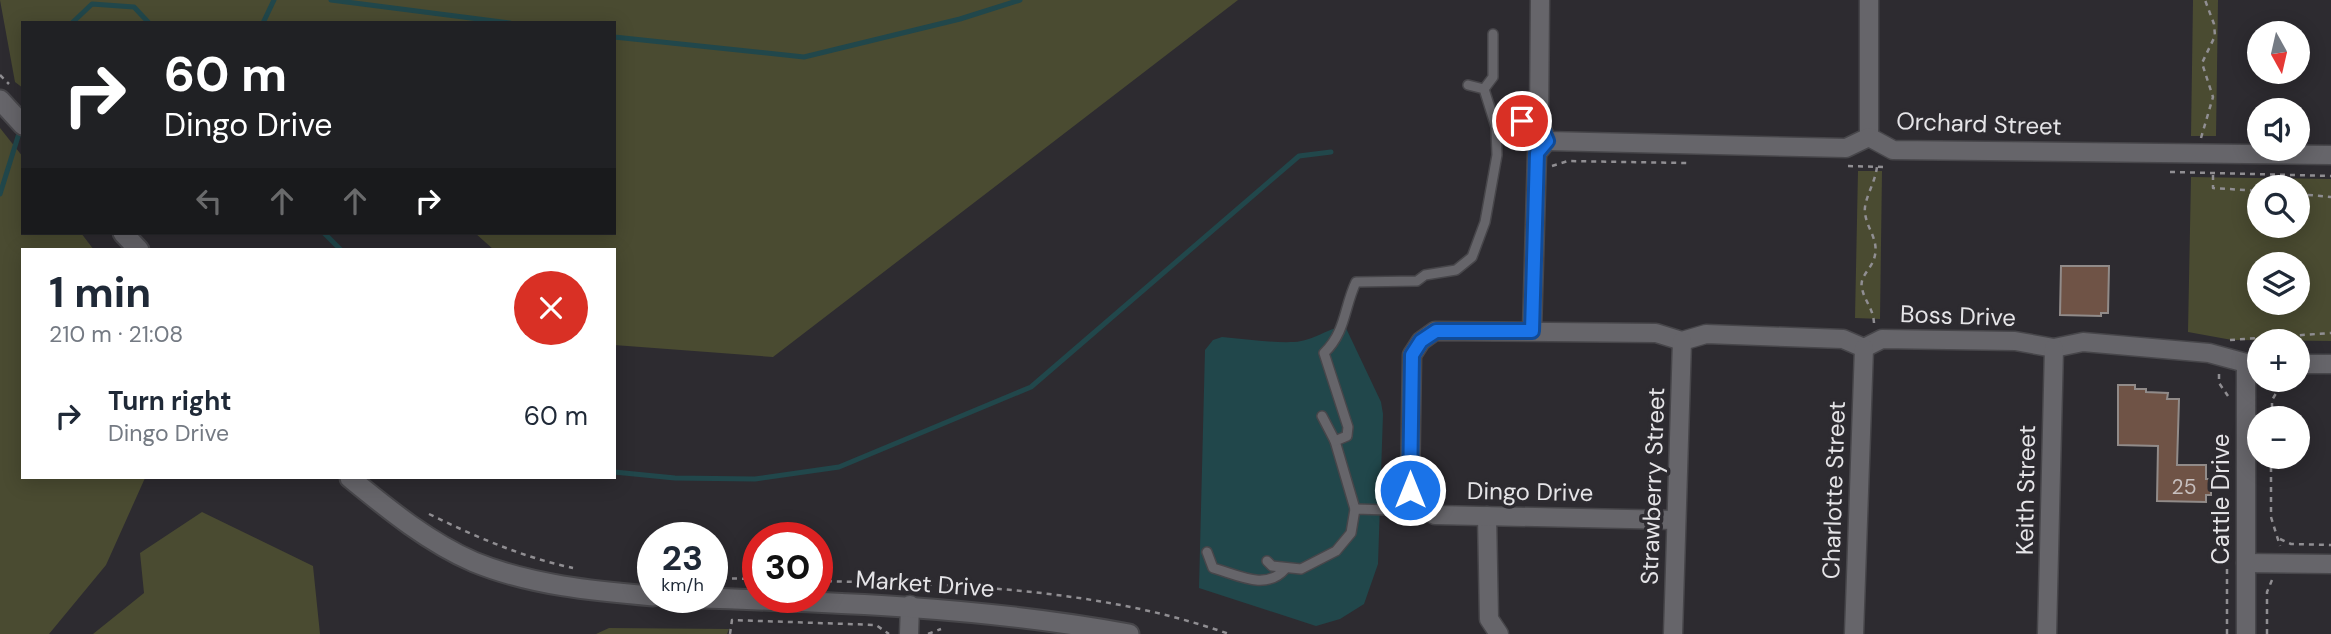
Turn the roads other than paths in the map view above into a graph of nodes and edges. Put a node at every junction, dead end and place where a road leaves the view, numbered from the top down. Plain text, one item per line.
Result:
1 (1540, 0) edge
2 (1869, 0) edge
3 (1493, 34) dead end
4 (1468, 85) dead end
5 (1484, 89) junction
6 (0, 100) edge
7 (1539, 122) junction
8 (21, 123) edge
9 (1496, 127) junction
10 (1869, 137) junction
11 (1547, 141) junction
12 (2331, 155) edge
13 (125, 235) edge
14 (137, 248) edge
15 (1532, 331) junction
16 (1682, 341) junction
17 (1864, 348) junction
18 (2054, 348) junction
19 (2247, 362) edge
20 (2310, 364) edge
21 (2331, 364) edge
22 (2252, 392) edge
23 (1322, 416) dead end
24 (1335, 441) junction
25 (351, 479) edge
26 (1415, 504) junction
27 (1354, 509) junction
28 (1487, 516) junction
29 (1676, 520) junction
30 (1207, 552) dead end
31 (1267, 561) dead end
32 (2246, 563) junction
33 (2331, 565) edge
34 (1285, 569) junction
35 (637, 594) edge
36 (728, 599) edge
37 (910, 605) junction
38 (909, 634) edge
39 (1129, 634) edge
40 (1499, 634) edge
41 (1673, 634) edge
42 (1854, 634) edge
43 (2047, 634) edge
44 (2246, 634) edge

1 - 7 street
2 - 10 street
3 - 5 lane
4 - 5 lane
5 - 9 lane
6 - 8 street
7 - 9 lane
7 - 11 street
9 - 24 lane
10 - 11 street, Orchard Street
10 - 12 street, Orchard Street
11 - 15 street
13 - 14 street
15 - 16 street
15 - 26 street
16 - 17 street
16 - 29 street, Strawberry Street
17 - 18 street, Boss Drive
17 - 42 street, Charlotte Street
18 - 19 street, Boss Drive
18 - 43 street, Keith Street
20 - 21 street
22 - 32 street, Cattle Drive
23 - 24 lane
24 - 27 lane
25 - 35 street
26 - 27 lane
26 - 28 street, Dingo Drive
27 - 34 lane
28 - 29 street, Dingo Drive
28 - 40 street
29 - 41 street, Strawberry Street
30 - 34 lane
31 - 34 lane
32 - 33 street
32 - 44 street, Cattle Drive
36 - 37 street, Market Drive
37 - 38 street
37 - 39 street, Market Drive

